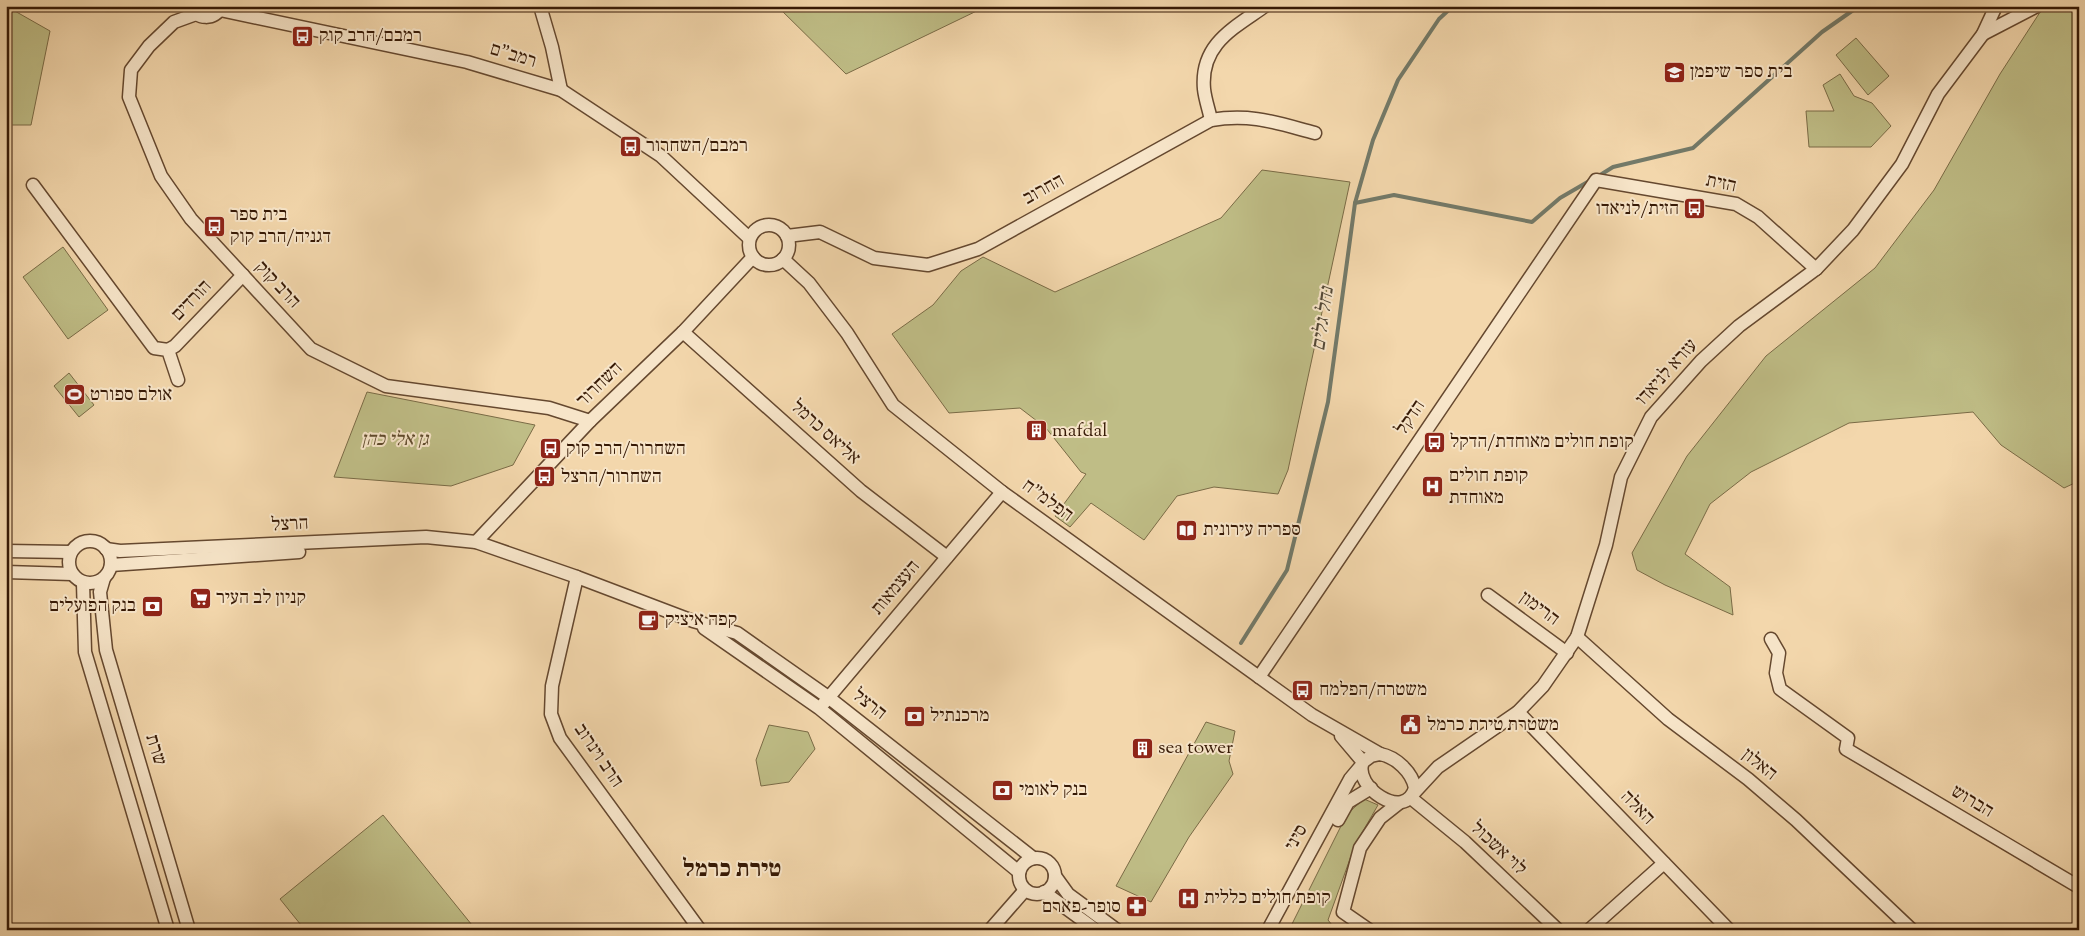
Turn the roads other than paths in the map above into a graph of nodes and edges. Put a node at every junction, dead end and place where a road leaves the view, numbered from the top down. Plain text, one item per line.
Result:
1 (540, 6) edge
2 (1265, 6) edge
3 (1996, 6) edge
4 (2037, 6) edge
5 (221, 8) edge
6 (193, 10) edge
7 (1983, 34) junction
8 (561, 90) junction
9 (1211, 120) junction
10 (1316, 133) dead end
11 (1596, 180) joint
12 (33, 185) dead end
13 (787, 236) junction
14 (748, 238) junction
15 (753, 257) junction
16 (783, 258) junction
17 (1816, 270) junction
18 (243, 275) junction
19 (683, 332) junction
20 (168, 350) junction
21 (178, 380) dead end
22 (590, 421) junction
23 (1002, 492) junction
24 (476, 542) junction
25 (106, 549) junction
26 (6, 551) edge
27 (71, 552) junction
28 (947, 557) junction
29 (111, 565) junction
30 (6, 572) edge
31 (72, 574) junction
32 (577, 577) junction
33 (104, 578) junction
34 (84, 583) junction
35 (1488, 595) dead end
36 (693, 621) junction
37 (1577, 638) junction
38 (1771, 639) dead end
39 (1567, 653) junction
40 (1259, 677) junction
41 (828, 697) junction
42 (819, 708) junction
43 (1518, 712) junction
44 (1334, 728) junction
45 (1380, 754) junction
46 (1362, 764) junction
47 (1438, 767) junction
48 (1410, 774) junction
49 (1370, 788) junction
50 (1408, 798) junction
51 (1033, 858) junction
52 (1664, 863) junction
53 (1019, 872) junction
54 (1055, 876) junction
55 (2079, 887) edge
56 (1025, 890) junction
57 (1044, 892) junction
58 (168, 930) edge
59 (189, 930) edge
60 (700, 930) edge
61 (990, 930) edge
62 (1096, 930) edge
63 (1117, 930) edge
64 (1268, 930) edge
65 (1278, 930) edge
66 (1369, 930) edge
67 (1558, 930) edge
68 (1589, 930) edge
69 (1729, 930) edge
70 (1912, 930) edge

1 - 8 street
2 - 9 street
3 - 7 street, עזרא לניאדו
4 - 7 street, עזרא לניאדו
5 - 6 street, רמב"ם
5 - 8 street, רמב"ם
6 - 18 street, הרב קוק
7 - 17 street, עזרא לניאדו
8 - 14 street, רמב"ם
9 - 10 street, החרוב
9 - 13 street, החרוב
11 - 17 street, הזית
11 - 40 street, הדקל
12 - 20 street
13 - 14 street
13 - 16 street
14 - 15 street
15 - 16 street
15 - 19 street, השחרור
16 - 23 street, הפלמ"ח
17 - 37 street, עזרא לניאדו
18 - 20 street, הורדים
18 - 22 street, הרב קוק
19 - 22 street, השחרור
19 - 28 street, אליאס כרמל
20 - 21 street
22 - 24 street, השחרור
23 - 28 street, העצמאות
23 - 40 street, הפלמ"ח
24 - 25 street, הרצל
24 - 29 street, הרצל
24 - 32 street, הרצל
25 - 27 street
25 - 29 street
26 - 27 street
27 - 31 street
28 - 41 street, העצמאות
29 - 33 street
30 - 31 street
31 - 34 street
32 - 36 street, הרצל
32 - 60 street, הרב וינרוב
33 - 34 street
33 - 59 street, שרת
34 - 58 street, שרת
35 - 39 street, הרימון
36 - 41 street, הרצל
36 - 42 street, הרצל
37 - 39 street, עזרא לניאדו
37 - 70 street, האלון
38 - 55 street, הברוש
39 - 43 street, עזרא לניאדו
40 - 44 street, הפלמ"ח
41 - 42 street, העצמאות
41 - 51 street, הרצל
42 - 53 street, הרצל
43 - 47 street, עזרא לניאדו
43 - 52 street, האלה
44 - 45 street, הפלמ"ח
44 - 46 street, הפלמ"ח
45 - 46 street
45 - 48 street
46 - 49 street
46 - 64 street, סיני
47 - 48 street, עזרא לניאדו
47 - 50 street, עזרא לניאדו
48 - 50 street
49 - 50 street
49 - 65 street, סיני
50 - 66 street, עזרא לניאדו
50 - 67 street, לוי אשכול
51 - 53 street
51 - 54 street
52 - 68 street
52 - 69 street, האלה
53 - 56 street
54 - 57 street
54 - 63 street
56 - 57 street
56 - 61 street
57 - 62 street

